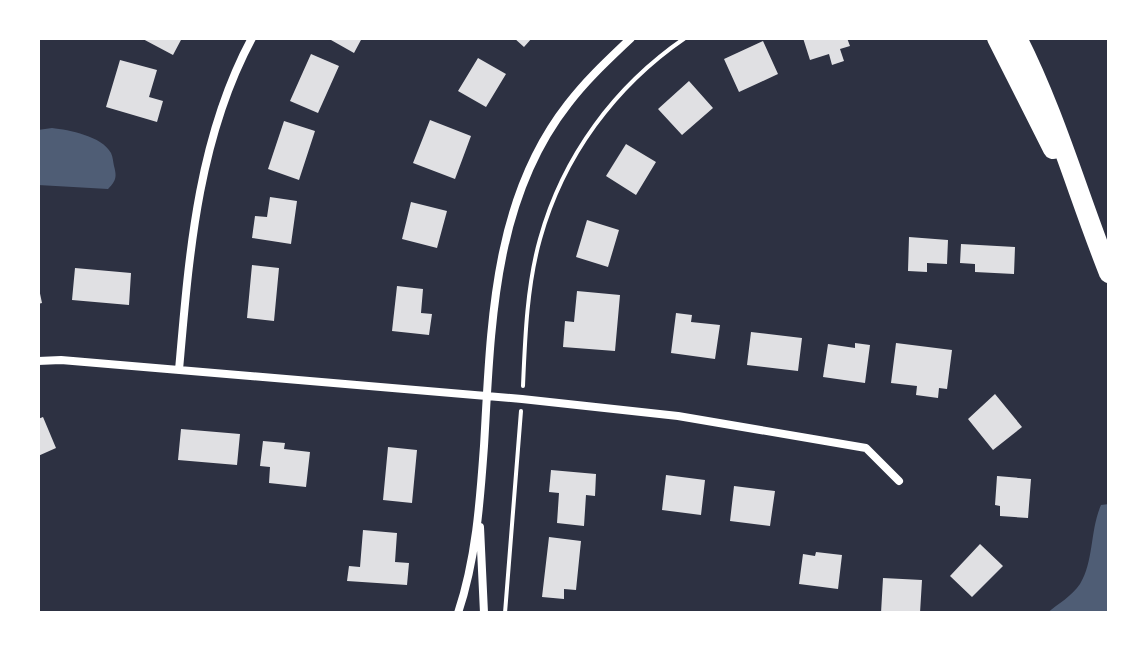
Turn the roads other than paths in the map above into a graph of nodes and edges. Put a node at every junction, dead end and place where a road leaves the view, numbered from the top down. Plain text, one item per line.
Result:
1 (252, 38) edge
2 (631, 38) edge
3 (997, 38) edge
4 (1017, 38) edge
5 (1079, 198) junction
6 (1109, 273) edge
7 (38, 361) edge
8 (179, 370) junction
9 (487, 396) junction
10 (899, 481) dead end
11 (479, 518) junction
12 (458, 613) edge
13 (484, 613) edge

1 - 8 street
2 - 9 street
3 - 5 main road
4 - 5 main road
5 - 6 main road
7 - 8 street
8 - 9 street
9 - 10 street
9 - 11 street
11 - 12 street
11 - 13 street

